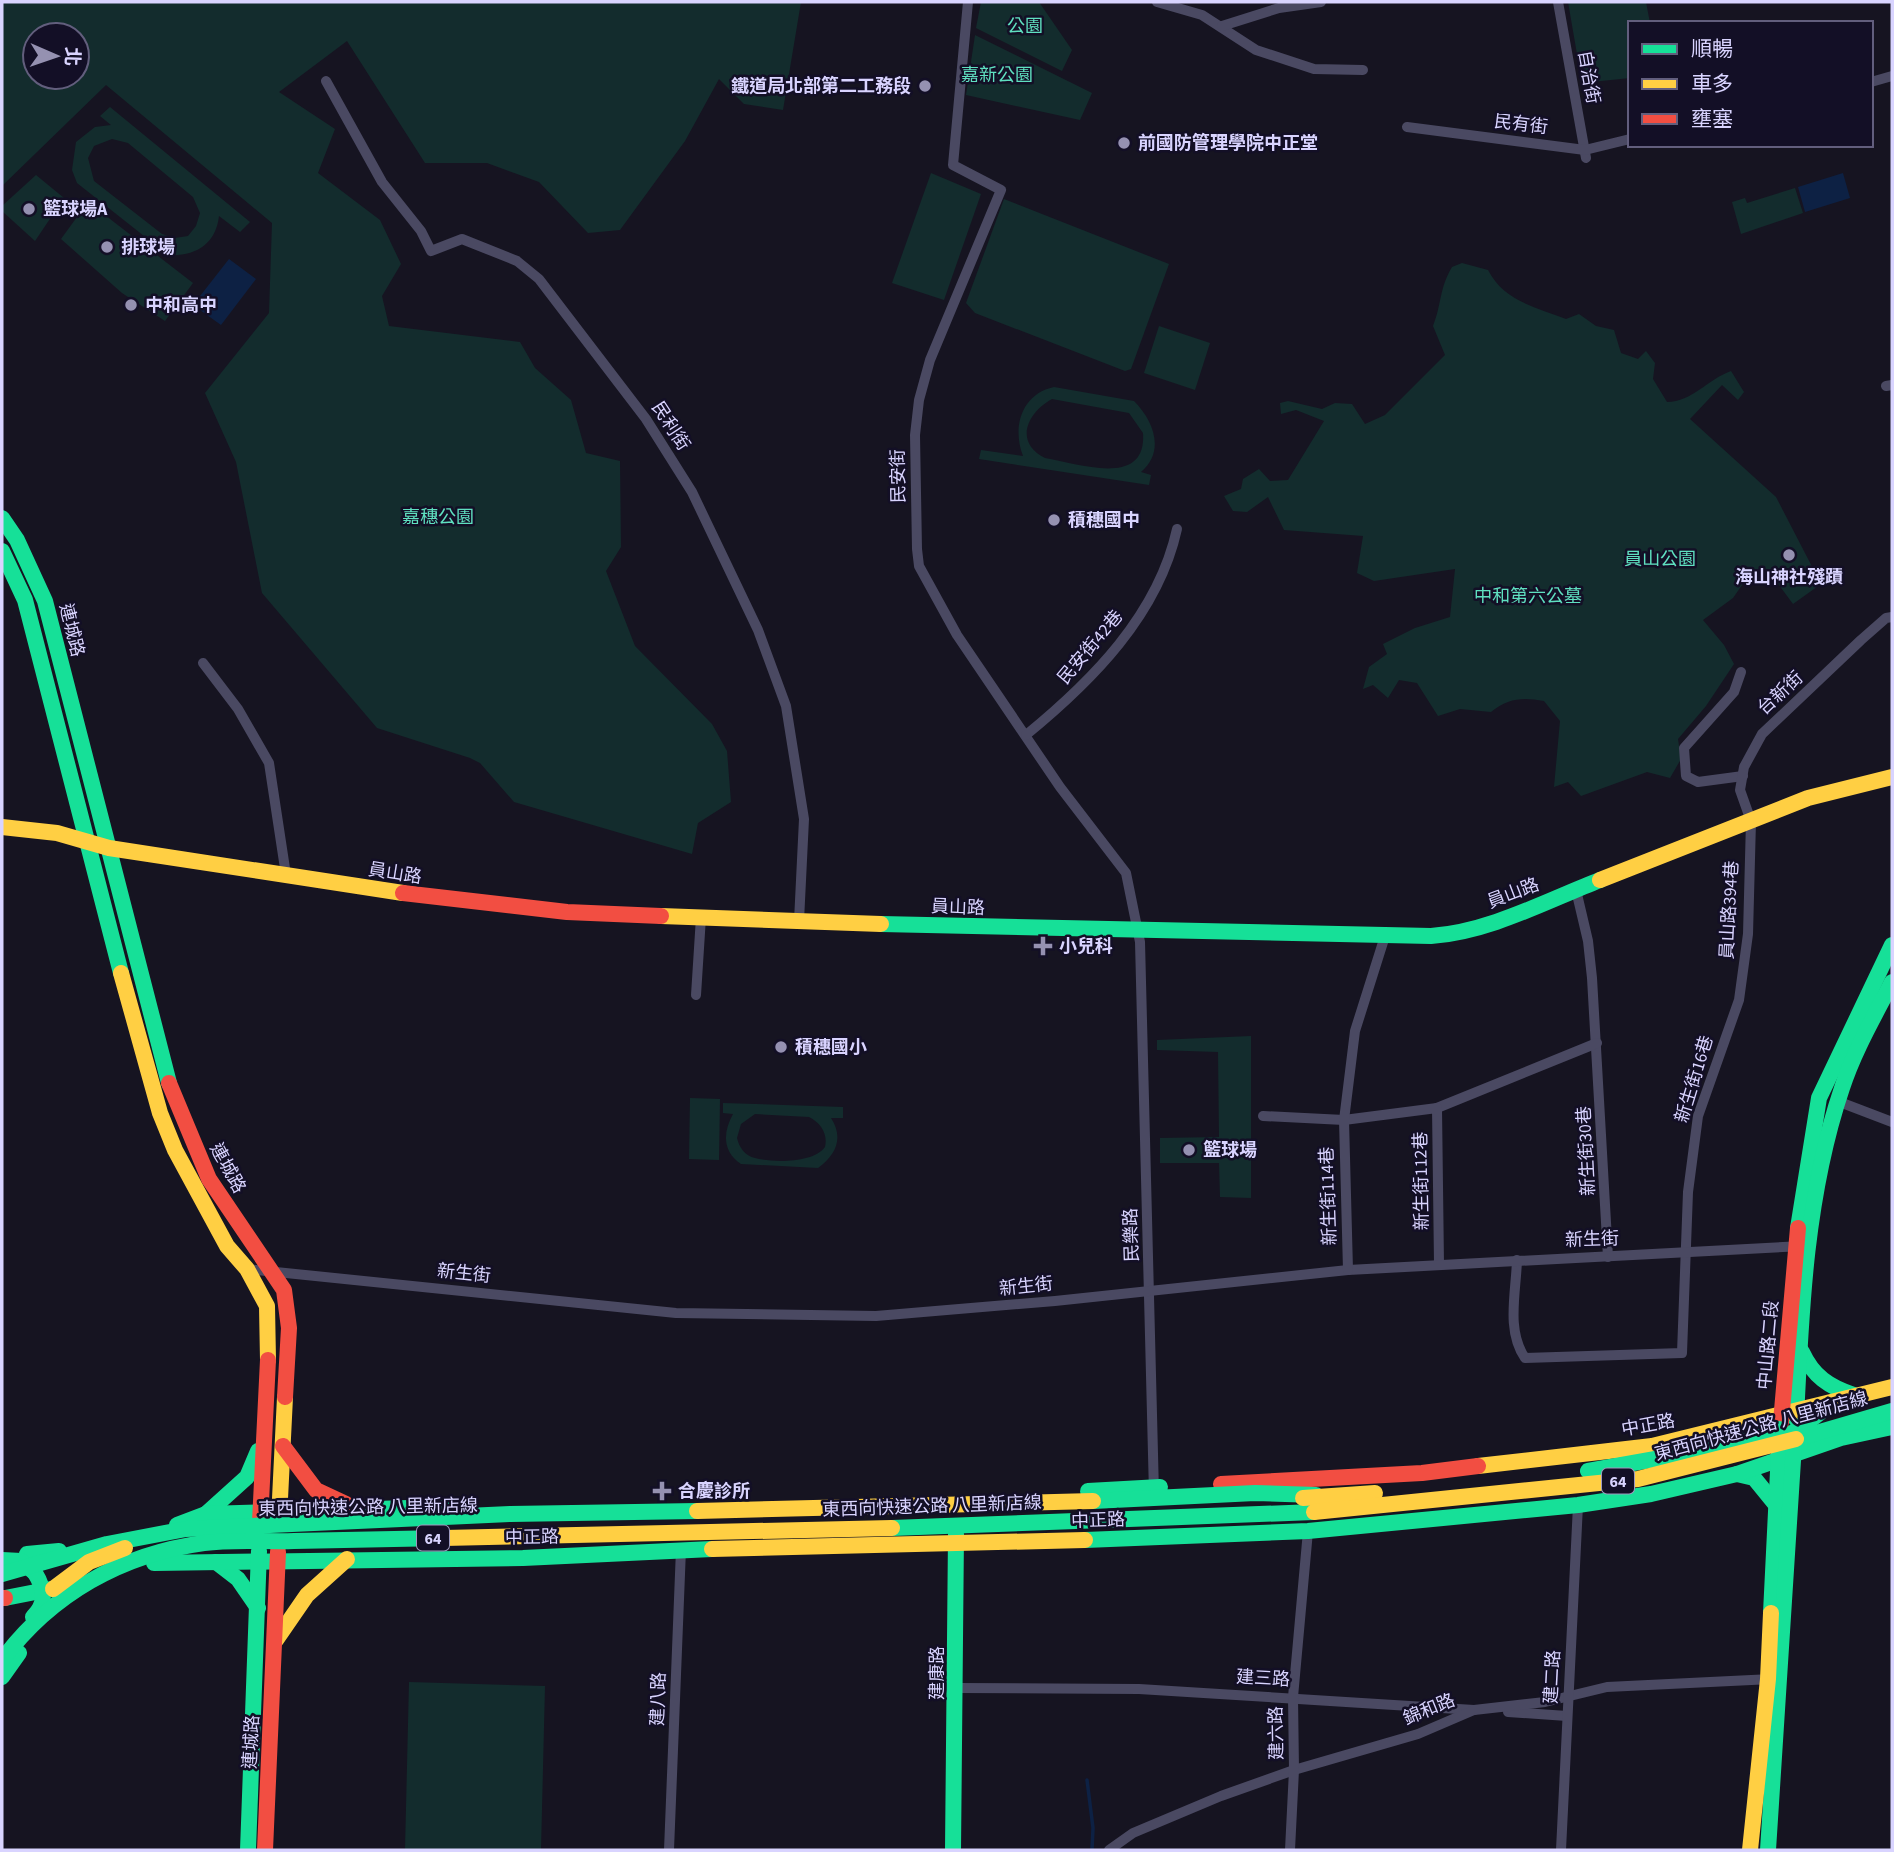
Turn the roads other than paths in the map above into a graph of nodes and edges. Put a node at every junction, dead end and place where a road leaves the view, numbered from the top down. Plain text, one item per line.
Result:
1 (968, 2) edge
2 (1321, 2) edge
3 (1558, 2) edge
4 (1163, 3) edge
5 (1222, 26) junction
6 (1363, 70) dead end
7 (1892, 75) edge
8 (326, 81) dead end
9 (1873, 81) edge
10 (1407, 127) dead end
11 (1628, 140) edge
12 (1586, 154) junction
13 (2, 518) edge
14 (1177, 529) dead end
15 (2, 551) edge
16 (1892, 617) edge
17 (203, 663) dead end
18 (1741, 672) dead end
19 (1026, 735) junction
20 (1743, 776) junction
21 (1892, 777) edge
22 (1751, 821) junction
23 (2, 827) edge
24 (85, 837) junction
25 (109, 848) junction
26 (286, 875) junction
27 (1576, 890) junction
28 (701, 917) junction
29 (799, 921) junction
30 (1140, 930) junction
31 (1385, 936) junction
32 (1892, 945) edge
33 (1892, 982) edge
34 (696, 995) dead end
35 (1739, 1000) joint
36 (1597, 1043) junction
37 (1837, 1101) junction
38 (1437, 1108) junction
39 (1263, 1116) dead end
40 (1344, 1120) junction
41 (1892, 1122) edge
42 (1803, 1246) junction
43 (1686, 1253) junction
44 (1608, 1256) junction
45 (1517, 1260) junction
46 (1439, 1264) junction
47 (247, 1269) junction
48 (1348, 1270) junction
49 (275, 1274) junction
50 (1150, 1290) junction
51 (1800, 1348) junction
52 (1892, 1387) edge
53 (1857, 1396) junction
54 (1892, 1398) edge
55 (1836, 1401) junction
56 (1892, 1410) edge
57 (1789, 1413) junction
58 (1892, 1427) edge
59 (264, 1432) junction
60 (1788, 1434) junction
61 (1841, 1438) junction
62 (283, 1446) junction
63 (1786, 1456) junction
64 (1737, 1474) junction
65 (1154, 1488) junction
66 (1346, 1495) junction
67 (957, 1497) junction
68 (1776, 1505) junction
69 (1578, 1506) junction
70 (366, 1509) junction
71 (1335, 1511) junction
72 (206, 1514) junction
73 (1154, 1514) junction
74 (260, 1518) junction
75 (279, 1518) junction
76 (956, 1522) junction
77 (1308, 1531) junction
78 (237, 1536) junction
79 (1154, 1538) junction
80 (107, 1544) junction
81 (956, 1545) junction
82 (681, 1549) junction
83 (63, 1550) junction
84 (259, 1554) junction
85 (278, 1554) junction
86 (4, 1557) edge
87 (347, 1559) junction
88 (171, 1560) junction
89 (216, 1562) junction
90 (105, 1564) junction
91 (35, 1573) junction
92 (2, 1574) edge
93 (100, 1583) junction
94 (43, 1590) junction
95 (2, 1595) edge
96 (258, 1608) junction
97 (24, 1625) junction
98 (2, 1639) edge
99 (275, 1642) junction
100 (2, 1651) edge
101 (3, 1668) edge
102 (1774, 1678) junction
103 (956, 1688) junction
104 (1570, 1696) junction
105 (1293, 1697) junction
106 (1474, 1710) junction
107 (1567, 1716) junction
108 (1294, 1770) junction
109 (248, 1850) edge
110 (265, 1850) edge
111 (669, 1850) edge
112 (953, 1850) edge
113 (1109, 1850) edge
114 (1290, 1850) edge
115 (1561, 1850) edge
116 (1750, 1850) edge
117 (1768, 1850) edge

1 - 19 street, 民安街
2 - 5 street
3 - 12 street, 自治街
4 - 5 street
5 - 6 street
7 - 9 street
8 - 29 street, 民利街
10 - 12 street, 民有街
11 - 12 street, 民有街
13 - 25 main road, 連城路
14 - 19 street, 民安街42巷
15 - 24 main road, 連城路
16 - 20 street, 台新街
17 - 26 street
18 - 20 street
19 - 30 street, 民安街
20 - 22 street
21 - 22 main road, 員山路
22 - 27 main road, 員山路
22 - 35 street, 員山路394巷
23 - 24 main road, 員山路
24 - 25 main road, 員山路
24 - 47 main road, 連城路
25 - 26 main road, 員山路
25 - 49 main road, 連城路
26 - 28 main road, 員山路
27 - 31 main road, 員山路
27 - 36 street, 新生街30巷
28 - 29 main road, 員山路
28 - 34 street
29 - 30 main road, 員山路
30 - 31 main road, 員山路
30 - 50 street, 民樂路
31 - 40 street, 新生街114巷
32 - 42 main road, 中山路二段
33 - 37 main road, 中山路二段
35 - 43 street, 新生街16巷
36 - 38 street
36 - 44 street, 新生街30巷
37 - 41 street
37 - 42 main road, 中山路二段
38 - 40 street, 新生街112巷
38 - 46 street, 新生街112巷
39 - 40 street, 新生街112巷
40 - 48 street, 新生街114巷
42 - 43 street, 新生街
42 - 51 main road, 中山路二段
42 - 57 main road, 中山路二段
43 - 44 street, 新生街
43 - 45 street, 新生街16巷
44 - 45 street, 新生街
45 - 46 street, 新生街
46 - 48 street, 新生街
47 - 49 street, 新生街
47 - 59 main road, 連城路
48 - 50 street, 新生街
49 - 50 street, 新生街
49 - 62 main road, 連城路
50 - 65 street, 民樂路
51 - 53 main road
51 - 57 main road, 中山路二段
52 - 53 main road, 中正路
53 - 55 main road, 中正路
54 - 66 main road, 東西向快速公路 八里新店線 / 64, bridge
55 - 57 main road, 中正路
55 - 60 main road
56 - 71 main road, 東西向快速公路 八里新店線 / 64, bridge
57 - 60 main road, 中山路二段
57 - 65 main road, 中正路
58 - 61 main road, 中正路
59 - 72 main road
59 - 74 main road, 連城路
60 - 61 main road
60 - 63 main road, 中山路二段
60 - 73 main road
61 - 63 main road, 中正路
62 - 70 main road
62 - 75 main road, 連城路
63 - 64 main road, 中正路
63 - 68 main road, 中山路二段
63 - 102 main road, 中山路二段
64 - 68 main road
64 - 69 main road, 中正路
65 - 67 main road, 中正路
65 - 73 street, 民樂路
66 - 80 main road, bridge
66 - 98 main road, 東西向快速公路 八里新店線 / 64, bridge
67 - 70 main road, 中正路
67 - 76 main road, 建康路
68 - 102 main road, 中山路二段
69 - 77 main road, 中正路
69 - 104 street, 建二路
70 - 75 main road, 中正路
71 - 90 main road, bridge
71 - 101 main road, 東西向快速公路 八里新店線 / 64, bridge
72 - 74 main road, 中正路
72 - 83 main road, 中正路
73 - 76 main road
73 - 79 street, 民樂路
74 - 75 main road, 中正路
74 - 84 main road, 連城路
75 - 85 main road, 連城路
76 - 78 main road, bridge
76 - 81 main road, 建康路
77 - 79 main road, 中正路
77 - 105 street, 建六路
78 - 80 main road, bridge
78 - 90 main road, bridge
79 - 81 main road, 中正路
80 - 92 main road, bridge
81 - 82 main road, 中正路
81 - 103 main road, 建康路
82 - 87 main road, 中正路
82 - 111 street, 建八路
83 - 86 main road
83 - 91 main road, 中正路
84 - 85 main road, 中正路
84 - 88 main road
84 - 89 main road, 中正路
84 - 96 main road, 連城路
85 - 87 main road, 中正路
85 - 99 main road, 連城路
86 - 91 main road
87 - 99 main road
88 - 89 main road, 中正路
88 - 93 main road, 中正路
89 - 96 main road
90 - 95 main road, bridge
91 - 94 main road
91 - 95 main road, 中正路
93 - 94 main road
93 - 101 main road, 中正路
94 - 95 main road
94 - 97 main road
96 - 109 main road, 連城路
97 - 100 main road
97 - 101 main road
99 - 110 main road, 連城路
102 - 104 street, 錦和路
102 - 116 main road, 中山路二段
102 - 117 main road, 中山路二段
103 - 105 street, 建三路
103 - 112 main road, 建康路
104 - 106 street, 錦和路
104 - 107 street, 建二路
105 - 106 street, 建三路
105 - 108 street, 建六路
106 - 107 street, 建三路
106 - 108 street, 錦和路
107 - 115 street, 建二路
108 - 113 street, 錦和路
108 - 114 street, 建六路

